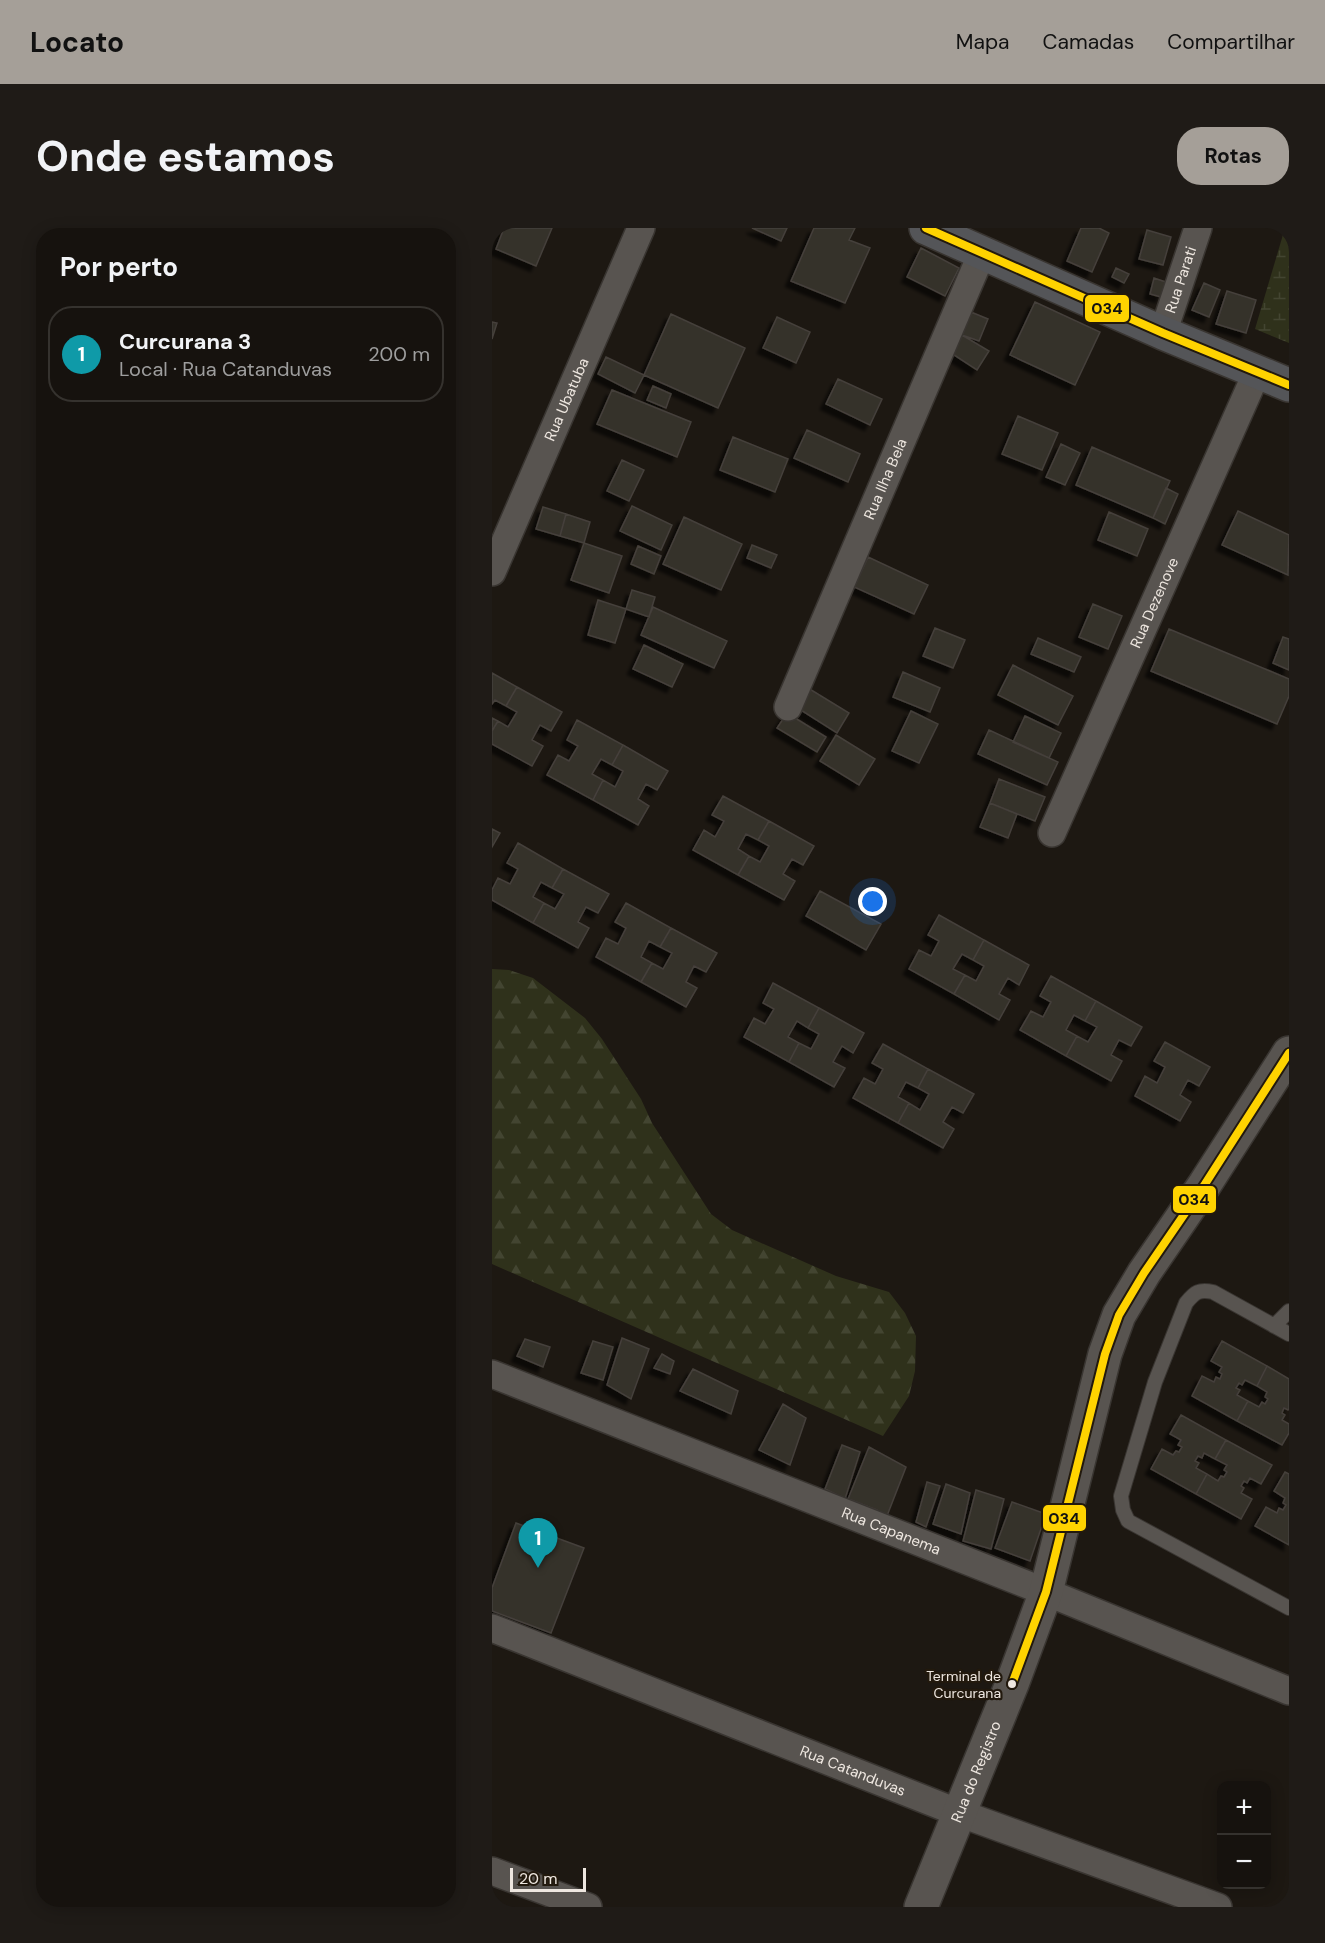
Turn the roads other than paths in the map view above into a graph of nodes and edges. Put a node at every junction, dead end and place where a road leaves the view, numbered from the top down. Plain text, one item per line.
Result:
1 (641, 228) edge
2 (926, 228) edge
3 (1198, 228) edge
4 (974, 242) edge
5 (1163, 333) junction
6 (1257, 372) junction
7 (1289, 386) edge
8 (492, 572) edge
9 (788, 707) dead end
10 (1052, 833) dead end
11 (1289, 1053) edge
12 (1289, 1311) edge
13 (1274, 1326) junction
14 (1289, 1335) edge
15 (492, 1374) edge
16 (1046, 1592) junction
17 (1289, 1608) edge
18 (492, 1628) edge
19 (1289, 1691) edge
20 (959, 1813) junction
21 (492, 1871) edge
22 (588, 1907) edge
23 (921, 1907) edge
24 (1218, 1907) edge

1 - 8 street, Rua Ubatuba
2 - 4 main road
3 - 5 street, Rua Parati
4 - 5 main road
4 - 9 street, Rua Ilha Bela
5 - 6 main road
6 - 7 main road
6 - 10 street, Rua Dezenove
11 - 16 street, Rua do Registro
12 - 13 lane
13 - 14 lane
13 - 17 lane
15 - 16 street, Rua Capanema
16 - 19 street, Rua Capanema
16 - 20 street, Rua do Registro
18 - 20 street, Rua Catanduvas
20 - 23 street, Rua do Registro
20 - 24 street, Rua Catanduvas
21 - 22 street

